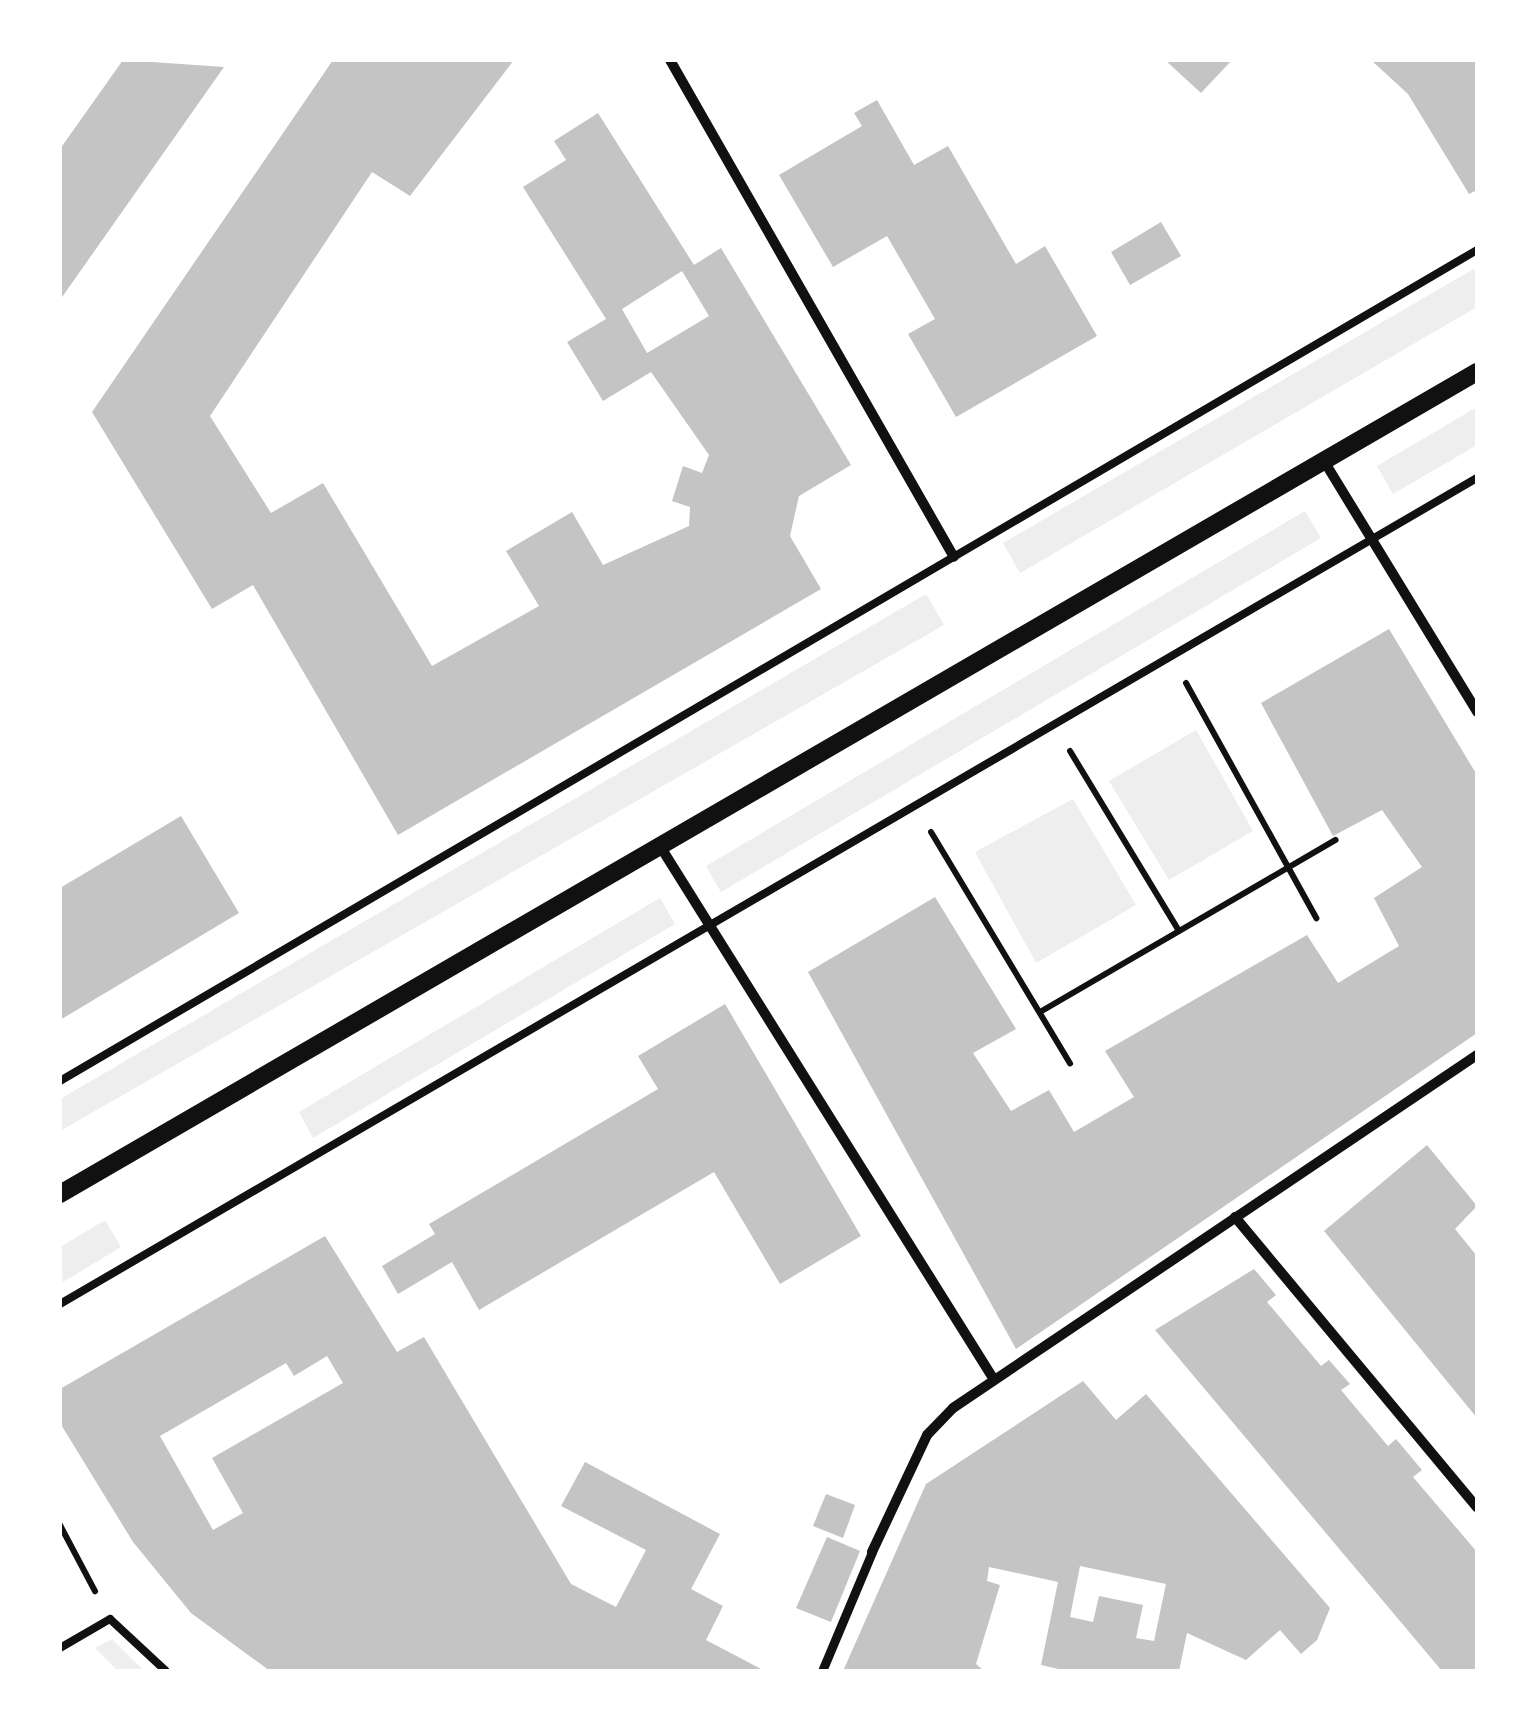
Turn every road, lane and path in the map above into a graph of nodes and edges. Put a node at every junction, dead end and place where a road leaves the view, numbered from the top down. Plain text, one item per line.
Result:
1 (670, 60) edge
2 (1477, 250) edge
3 (1477, 372) edge
4 (1324, 461) junction
5 (1477, 478) edge
6 (1372, 539) junction
7 (954, 557) junction
8 (1171, 656) junction
9 (1477, 712) edge
10 (1054, 724) junction
11 (914, 806) junction
12 (1336, 840) dead end
13 (660, 846) junction
14 (1289, 868) junction
15 (1316, 918) dead end
16 (710, 924) junction
17 (1179, 931) junction
18 (1040, 1012) junction
19 (1477, 1055) edge
20 (1070, 1063) dead end
21 (60, 1080) edge
22 (60, 1194) edge
23 (1235, 1217) junction
24 (60, 1304) edge
25 (993, 1378) junction
26 (1477, 1507) edge
27 (60, 1525) edge
28 (872, 1552) joint
29 (110, 1618) junction
30 (60, 1648) edge
31 (166, 1671) edge
32 (822, 1671) edge

1 - 7 street
2 - 7 lane
3 - 4 street
4 - 6 street
4 - 13 street
5 - 6 lane
6 - 8 lane
6 - 9 street
7 - 21 lane
8 - 10 lane
8 - 14 path
10 - 11 lane
10 - 17 path
11 - 16 lane
11 - 18 path
12 - 14 path
13 - 16 street
13 - 22 street
14 - 15 path
14 - 17 path
16 - 24 lane
16 - 25 street
17 - 18 path
18 - 20 path
19 - 23 street
23 - 25 street
23 - 26 street
25 - 28 street
27 - 29 path
28 - 32 street
29 - 30 lane
29 - 31 lane

